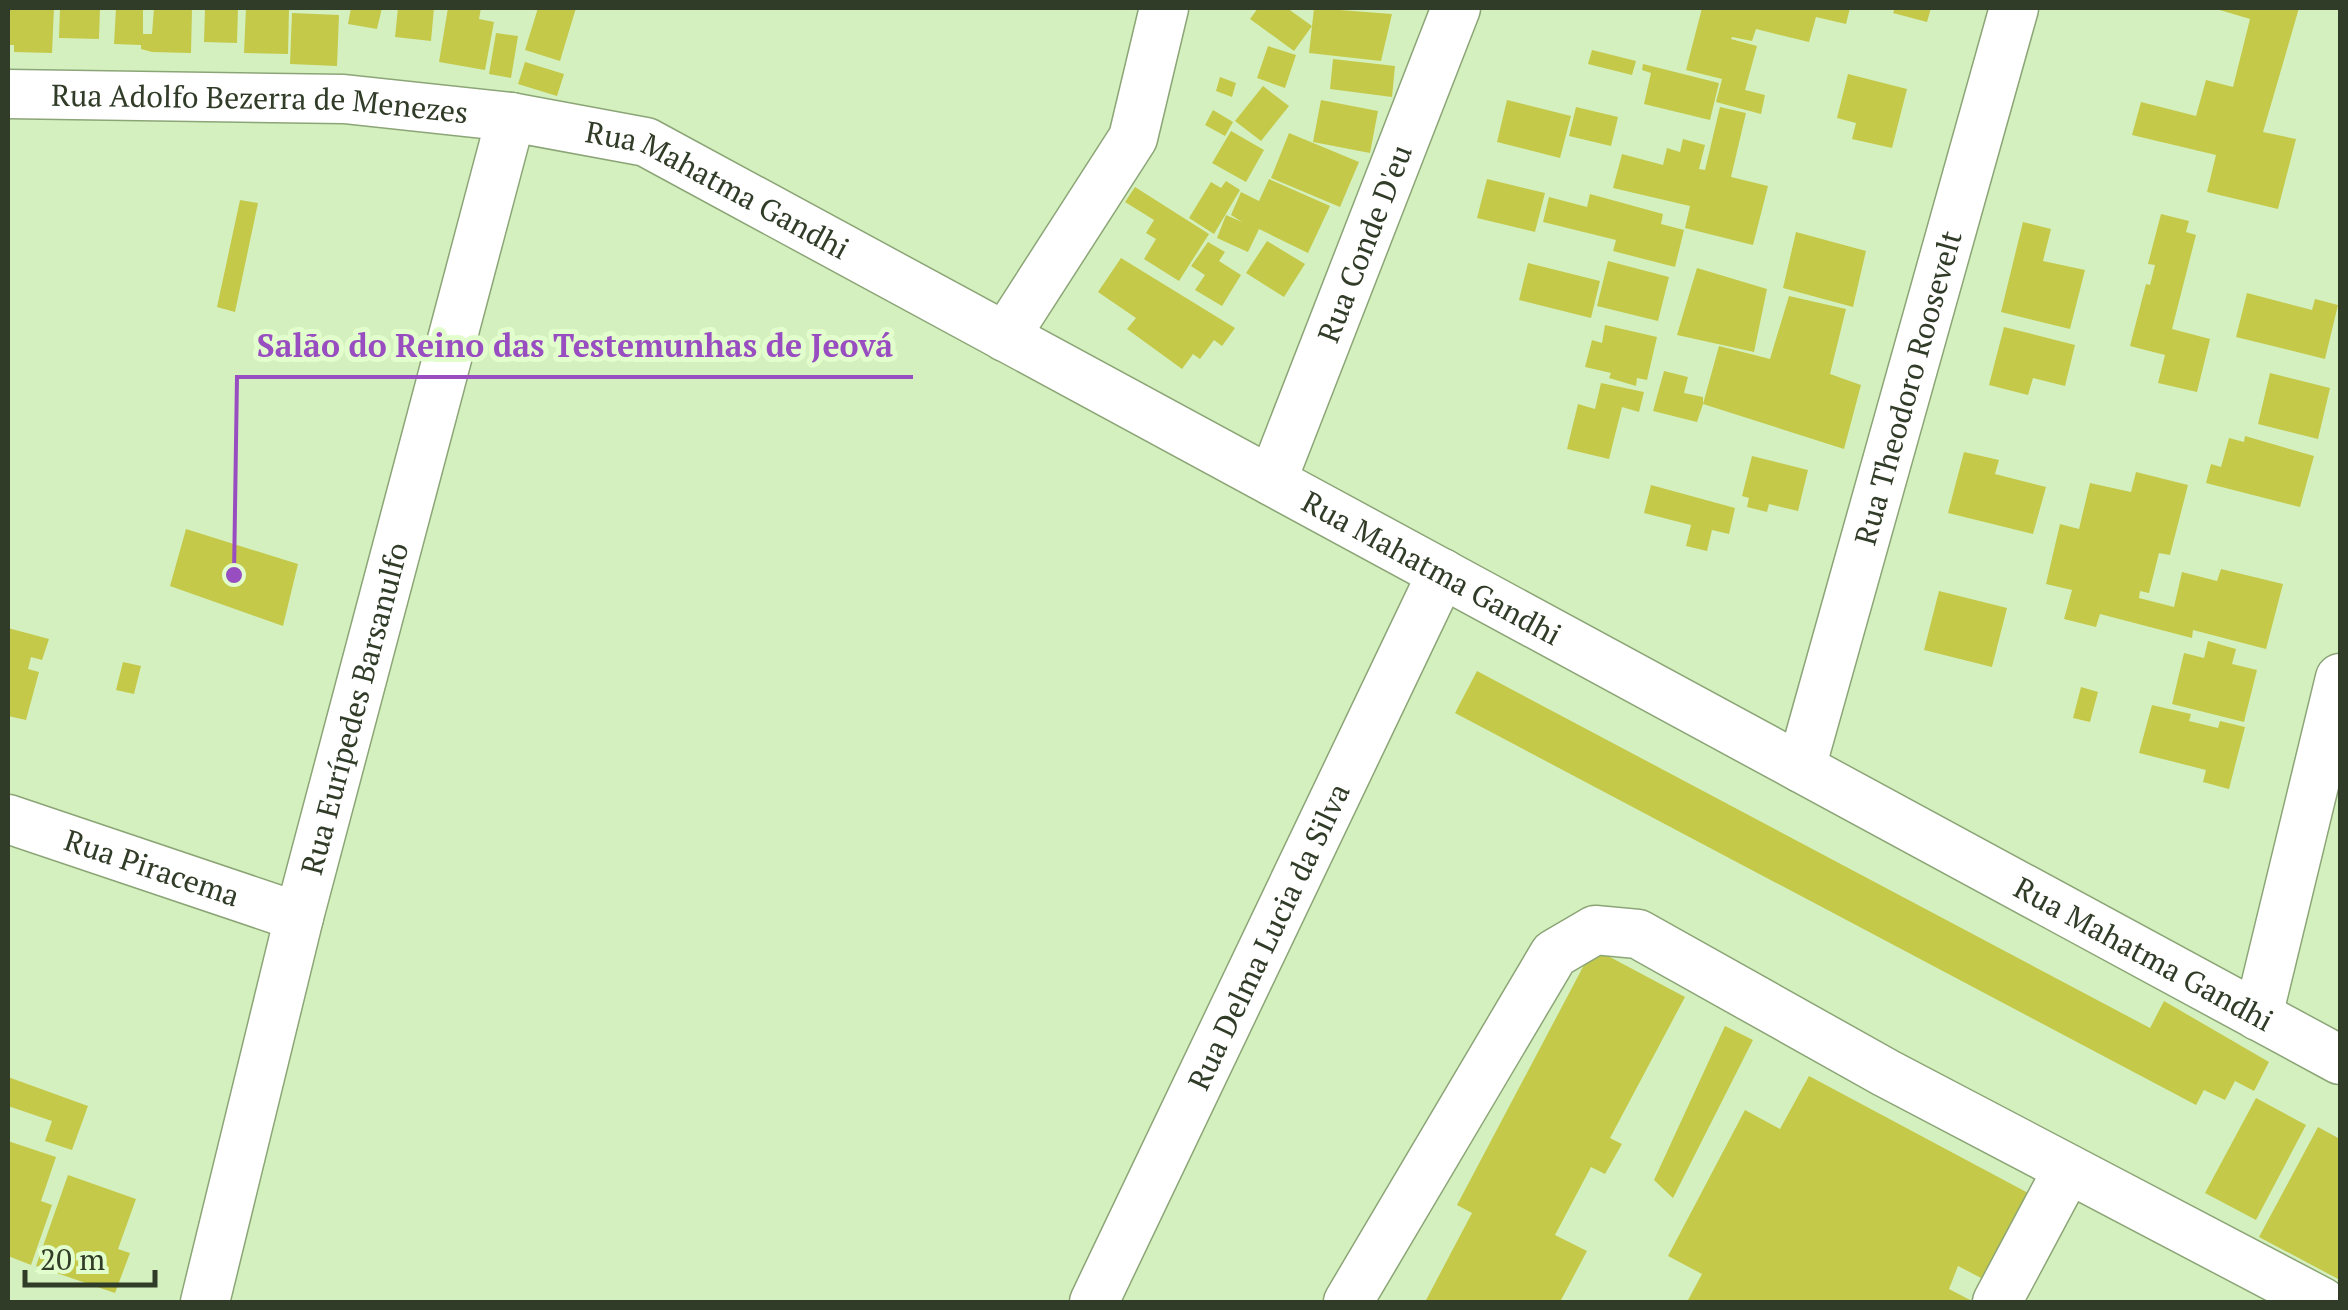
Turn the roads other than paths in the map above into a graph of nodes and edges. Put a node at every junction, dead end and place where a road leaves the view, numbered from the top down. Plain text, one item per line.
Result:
1 (1164, 8) edge
2 (1456, 8) edge
3 (2014, 8) edge
4 (8, 94) edge
5 (511, 117) junction
6 (1005, 336) junction
7 (1272, 480) junction
8 (1442, 573) junction
9 (2340, 678) edge
10 (1801, 768) junction
11 (8, 819) edge
12 (299, 917) junction
13 (2258, 1016) junction
14 (2340, 1060) edge
15 (2068, 1169) junction
16 (205, 1302) edge
17 (1094, 1302) edge
18 (1350, 1302) edge
19 (1997, 1302) edge
20 (2322, 1302) edge

1 - 6 street
2 - 7 street, Rua Conde D'eu
3 - 10 street, Rua Theodoro Roosevelt
4 - 5 street, Rua Adolfo Bezerra de Menezes
5 - 6 street, Rua Mahatma Gandhi
5 - 12 street, Rua Eurípedes Barsanulfo
6 - 7 street, Rua Mahatma Gandhi
7 - 8 street, Rua Mahatma Gandhi
8 - 10 street, Rua Mahatma Gandhi
8 - 17 street, Rua Delma Lucia da Silva
9 - 13 street
10 - 13 street, Rua Mahatma Gandhi
11 - 12 street, Rua Piracema
12 - 16 street, Rua Eurípedes Barsanulfo
13 - 14 street, Rua Mahatma Gandhi
15 - 18 street
15 - 19 street
15 - 20 street

